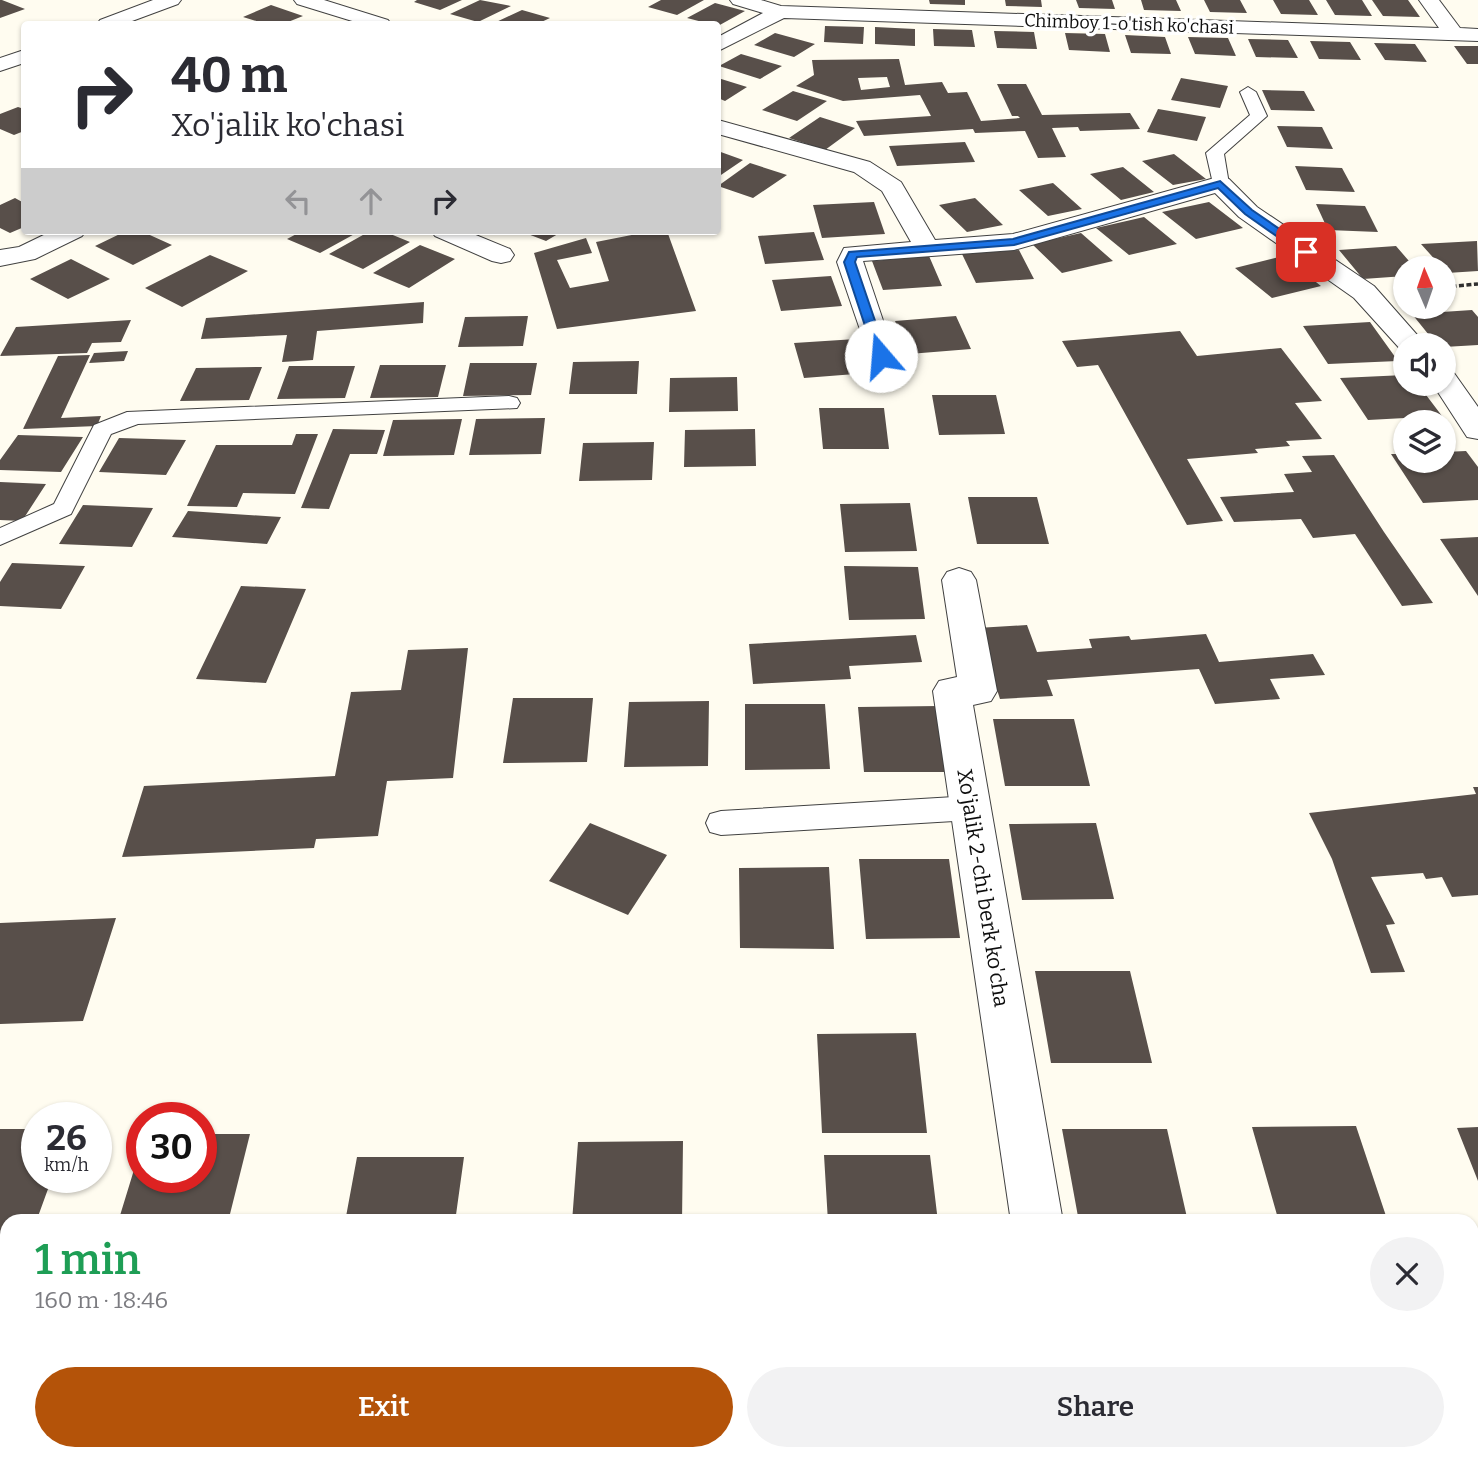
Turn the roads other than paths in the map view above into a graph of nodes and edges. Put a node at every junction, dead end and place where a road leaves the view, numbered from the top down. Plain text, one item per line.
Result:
1 (171, 0) edge
2 (304, 0) edge
3 (740, 0) edge
4 (1429, 0) edge
5 (780, 12) junction
6 (115, 21) edge
7 (371, 21) edge
8 (1455, 35) junction
9 (1478, 35) edge
10 (721, 43) edge
11 (21, 57) edge
12 (0, 65) edge
13 (1248, 92) dead end
14 (721, 128) edge
15 (1220, 184) junction
16 (64, 235) edge
17 (454, 235) edge
18 (927, 248) junction
19 (501, 255) dead end
20 (0, 258) edge
21 (1401, 333) edge
22 (881, 356) dead end
23 (1455, 396) edge
24 (509, 403) dead end
25 (1478, 430) edge
26 (0, 537) edge
27 (959, 580) dead end
28 (971, 808) junction
29 (721, 823) dead end
30 (1036, 1214) edge

1 - 6 street
2 - 7 street
3 - 5 street, Chimboy 1-o'tish ko'chasi
4 - 8 street
5 - 8 street, Chimboy 1-o'tish ko'chasi
5 - 10 street
8 - 9 street, Chimboy 1-o'tish ko'chasi
11 - 12 street
13 - 15 lane
14 - 18 street
15 - 18 street
15 - 21 street
16 - 20 street
17 - 19 street
18 - 22 street
23 - 25 street
24 - 26 lane
27 - 28 street, Xo'jalik 2-chi berk ko'cha
28 - 29 lane
28 - 30 street, Xo'jalik 2-chi berk ko'cha

